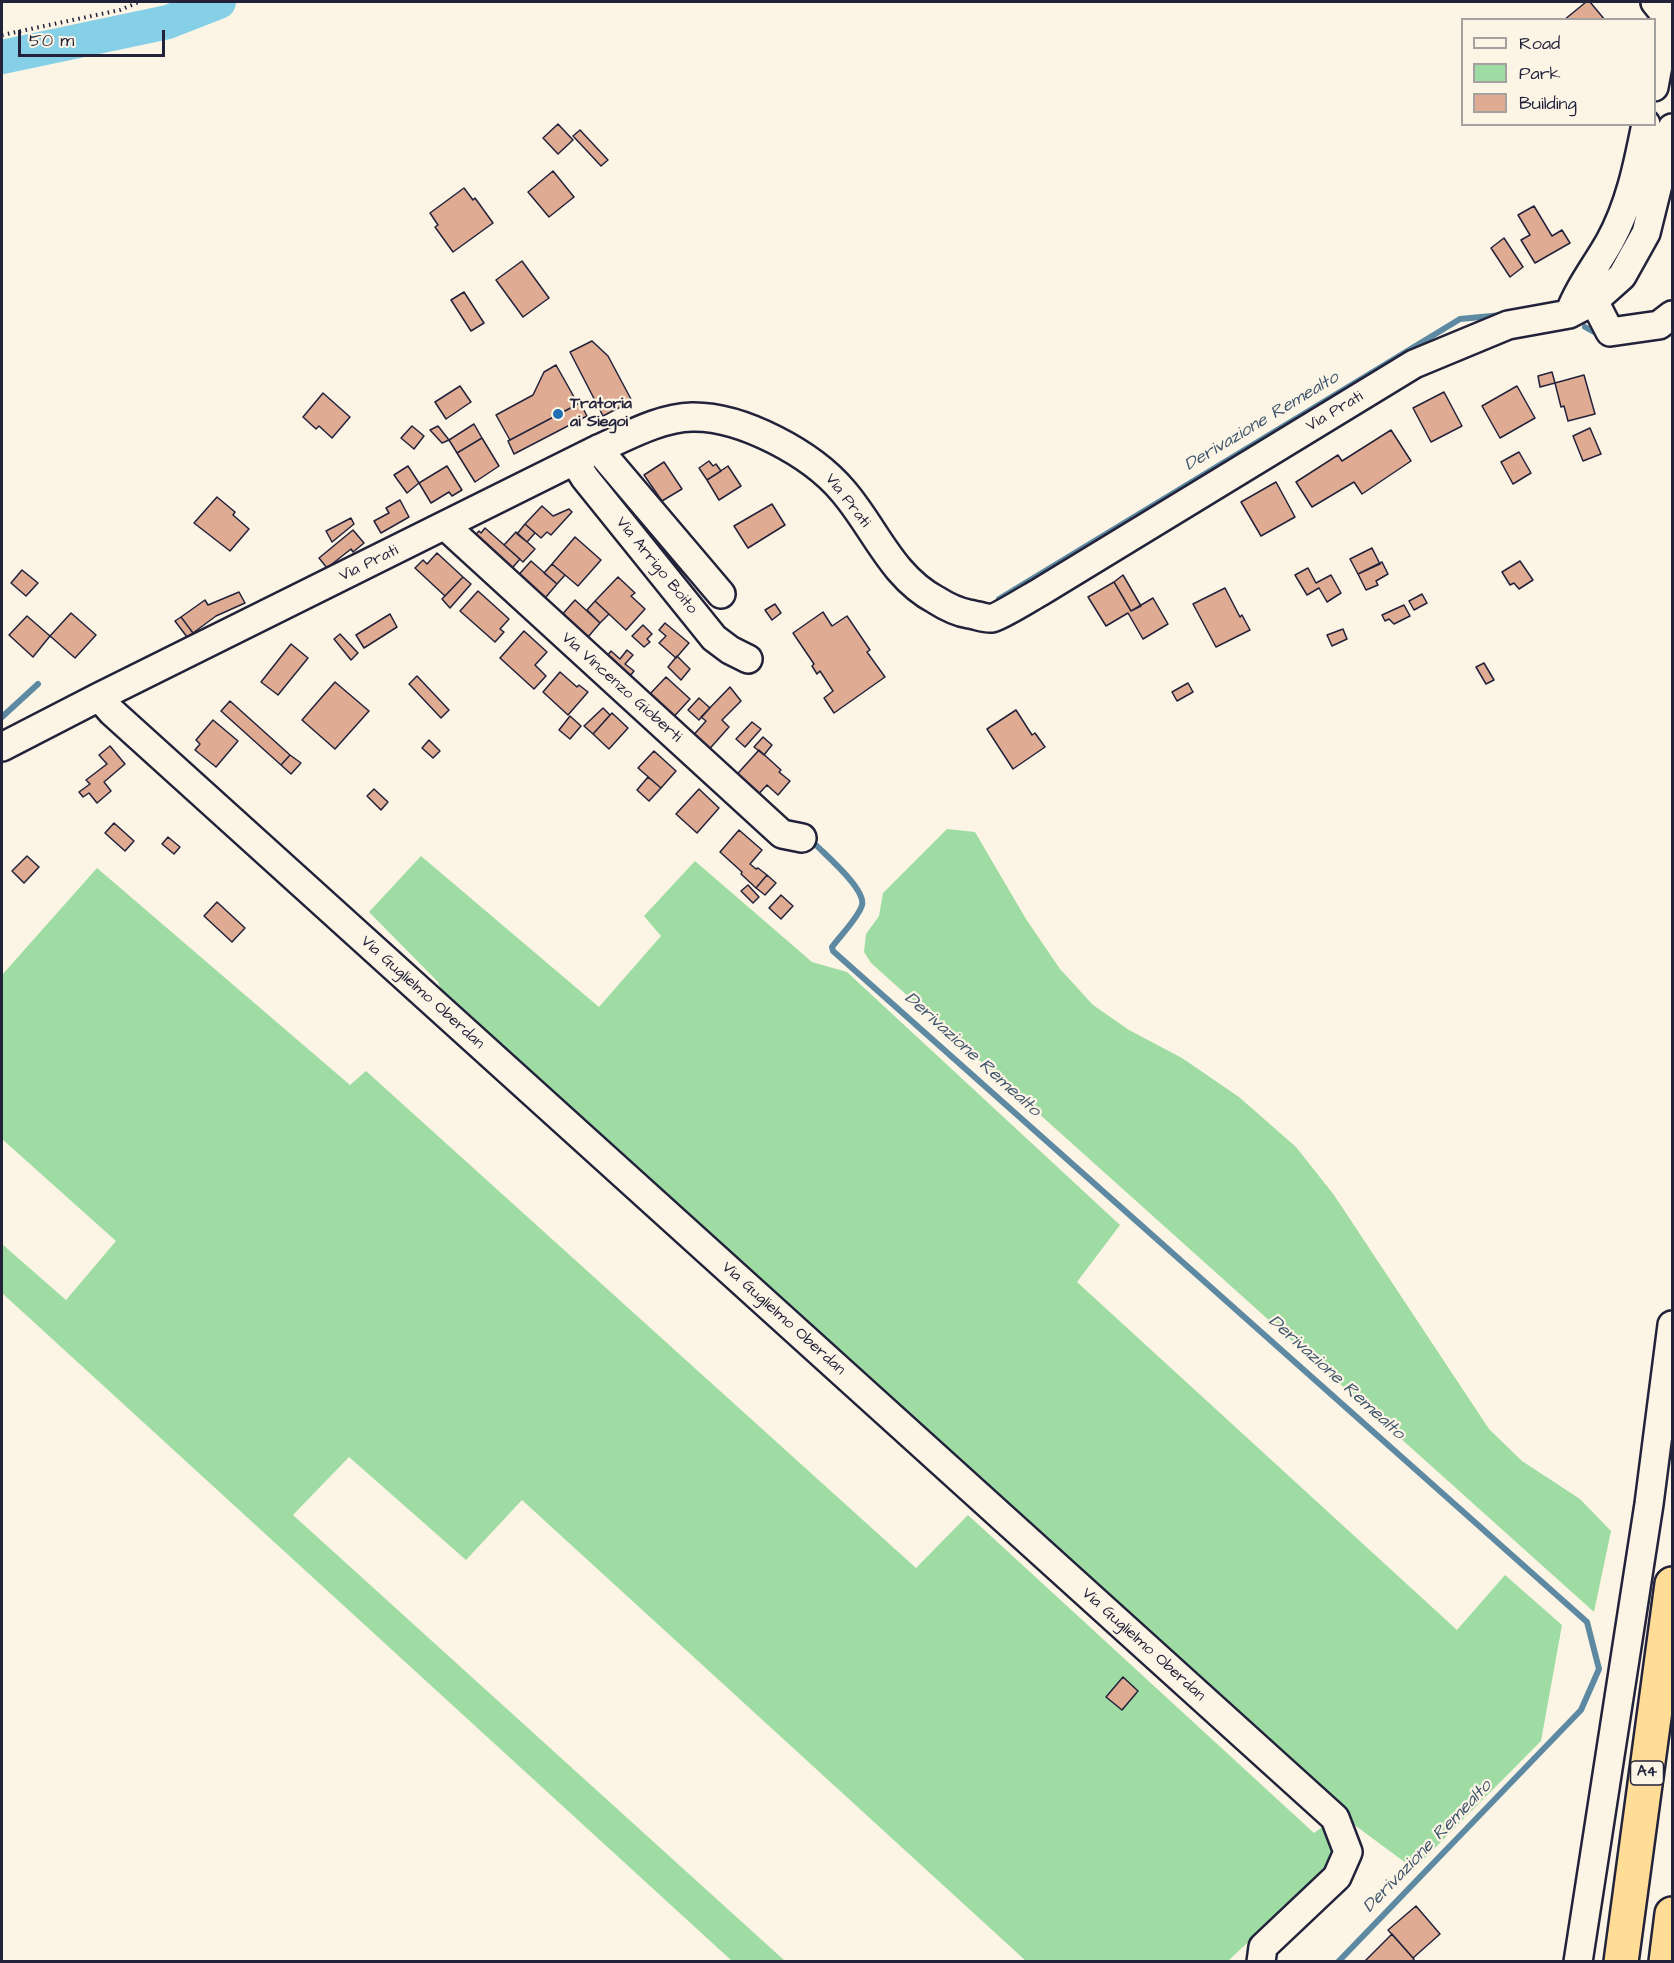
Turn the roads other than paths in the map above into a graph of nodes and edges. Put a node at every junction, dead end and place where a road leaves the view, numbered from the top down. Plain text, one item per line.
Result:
1 (1661, 9) edge
2 (1656, 65) edge
3 (1647, 126) edge
4 (1672, 128) edge
5 (1594, 301) junction
6 (1569, 314) junction
7 (1672, 315) edge
8 (598, 450) junction
9 (575, 462) junction
10 (448, 525) junction
11 (721, 594) dead end
12 (748, 659) dead end
13 (99, 697) junction
14 (2, 747) edge
15 (802, 838) dead end
16 (1672, 1325) edge
17 (1672, 1584) edge
18 (1672, 1914) edge
19 (1261, 1962) edge
20 (1578, 1962) edge
21 (1621, 1962) edge
22 (1666, 1962) edge

1 - 2 street
3 - 6 street
4 - 5 street, Via Prati
5 - 6 street, Via Prati
5 - 7 street
6 - 8 street, Via Prati
8 - 9 street, Via Prati
8 - 11 street
9 - 10 street, Via Prati
9 - 12 street, Via Arrigo Boito
10 - 13 street, Via Prati
10 - 15 street, Via Vincenzo Gioberti
13 - 14 street, Via Prati
13 - 19 street, Via Guglielmo Oberdan
16 - 20 street
17 - 21 highway, A4
18 - 22 highway

